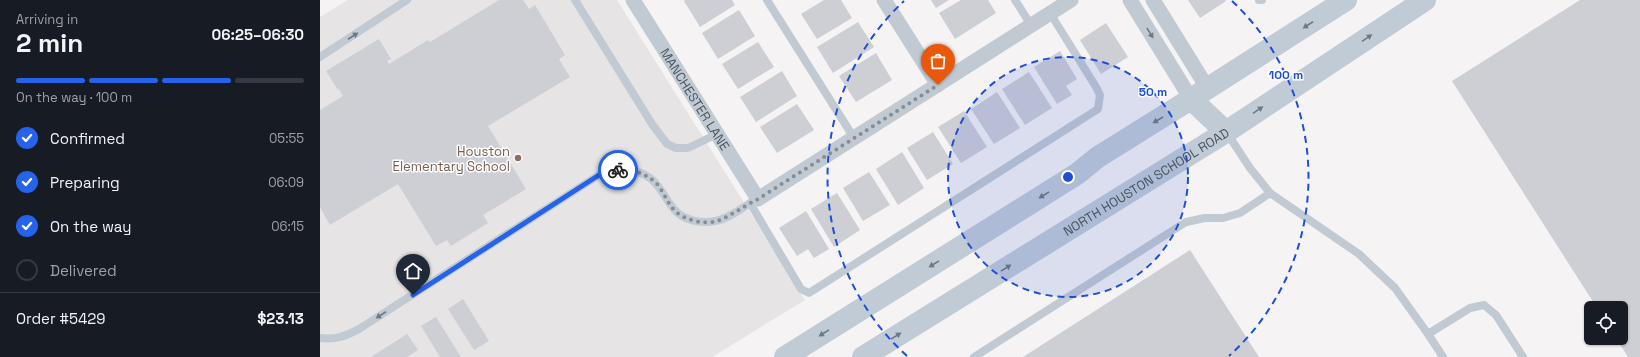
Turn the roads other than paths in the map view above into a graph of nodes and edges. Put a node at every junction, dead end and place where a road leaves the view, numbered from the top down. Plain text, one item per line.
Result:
1 (407, 0) edge
2 (575, 0) edge
3 (633, 0) edge
4 (767, 0) edge
5 (884, 0) edge
6 (1015, 0) edge
7 (1071, 0) edge
8 (1130, 0) edge
9 (1153, 0) edge
10 (1346, 0) edge
11 (1425, 0) edge
12 (1050, 13) junction
13 (1031, 25) junction
14 (320, 57) edge
15 (938, 85) junction
16 (1200, 94) junction
17 (1226, 132) junction
18 (717, 134) junction
19 (854, 138) junction
20 (1270, 193) junction
21 (754, 201) junction
22 (1428, 334) junction
23 (320, 338) edge
24 (785, 357) edge
25 (863, 357) edge
26 (974, 357) edge
27 (1443, 357) edge
28 (1523, 357) edge

14 -> 1 lane
2 - 18 lane
3 - 18 street, MANCHESTER LANE
4 - 19 lane
5 - 15 street
6 - 13 lane
7 - 12 street
8 -> 16 street
9 - 16 street
10 -> 16 main road
17 -> 11 main road, NORTH HOUSTON SCHOOL ROAD
12 - 13 street
12 - 21 lane
13 - 15 street
15 - 19 street
16 - 17 main road
16 -> 24 main road
17 - 20 lane
25 -> 17 main road, NORTH HOUSTON SCHOOL ROAD
18 - 21 street, MANCHESTER LANE
19 - 21 street
20 - 22 lane
20 - 26 lane
21 -> 23 lane
22 - 27 lane
22 - 28 lane

